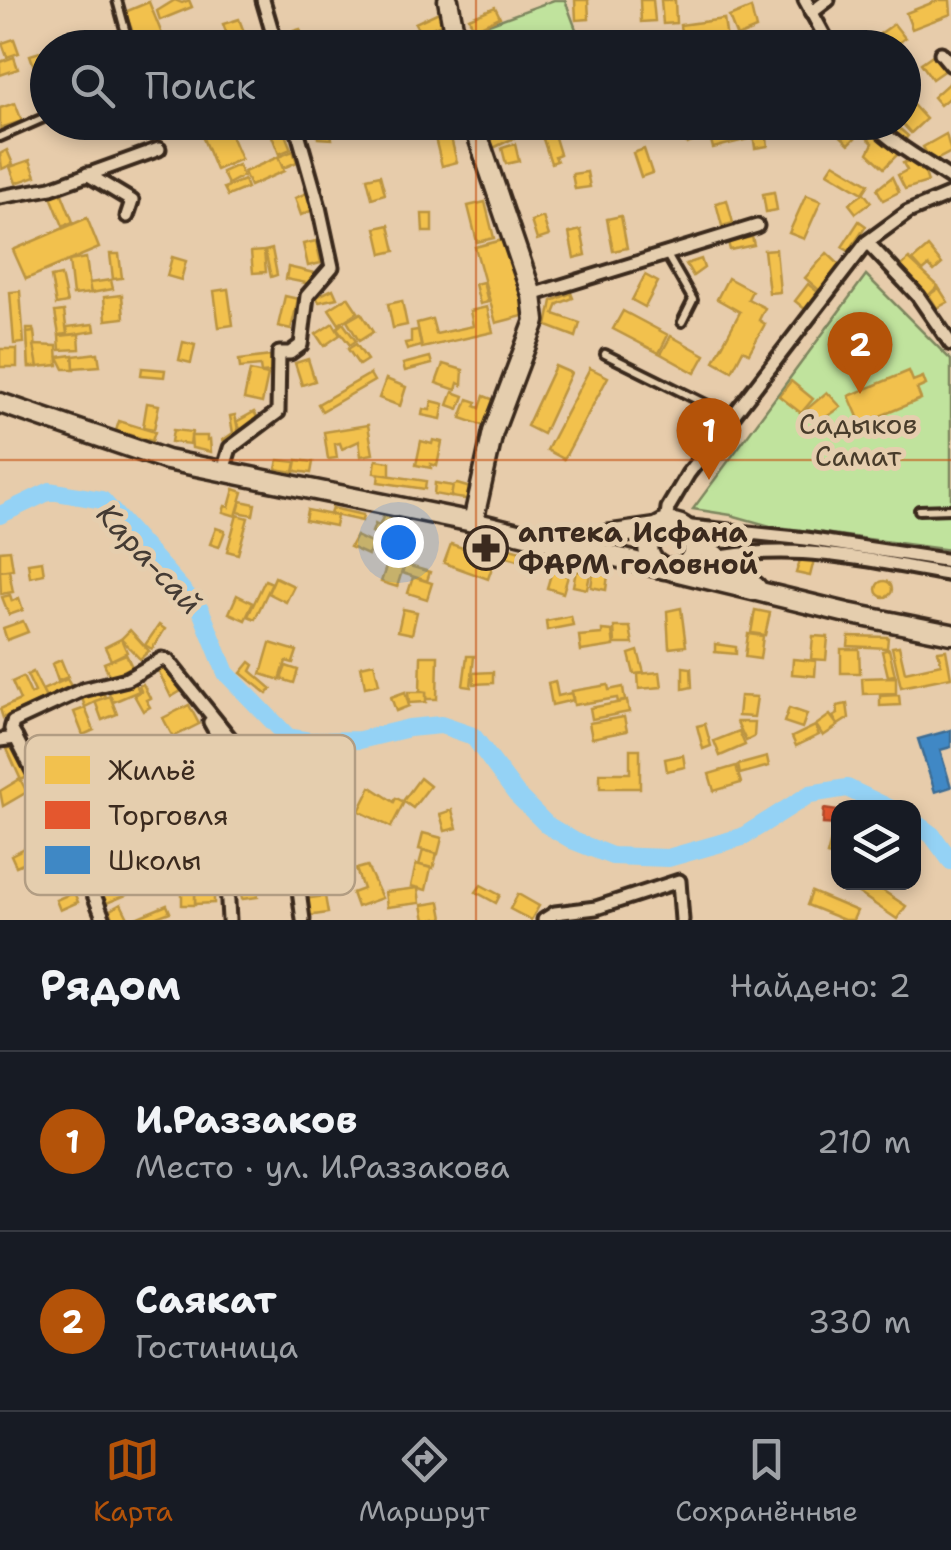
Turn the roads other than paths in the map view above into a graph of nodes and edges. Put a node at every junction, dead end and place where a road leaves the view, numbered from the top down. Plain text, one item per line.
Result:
1 (117, 0) edge
2 (263, 0) edge
3 (448, 0) edge
4 (828, 0) edge
5 (808, 6) edge
6 (125, 30) edge
7 (272, 30) edge
8 (454, 30) edge
9 (821, 30) edge
10 (941, 53) dead end
11 (951, 64) edge
12 (30, 124) edge
13 (0, 136) edge
14 (300, 140) edge
15 (479, 140) edge
16 (890, 140) edge
17 (159, 149) dead end
18 (88, 174) junction
19 (951, 179) edge
20 (951, 194) edge
21 (0, 197) edge
22 (127, 216) dead end
23 (757, 226) dead end
24 (867, 242) junction
25 (666, 254) junction
26 (532, 295) junction
27 (682, 322) dead end
28 (951, 344) edge
29 (606, 354) dead end
30 (0, 403) edge
31 (732, 417) junction
32 (223, 471) junction
33 (951, 509) edge
34 (919, 510) dead end
35 (474, 522) junction
36 (674, 529) junction
37 (562, 541) junction
38 (714, 556) junction
39 (951, 562) edge
40 (672, 568) junction
41 (951, 575) edge
42 (764, 594) junction
43 (951, 634) edge
44 (168, 661) junction
45 (217, 735) edge
46 (228, 735) edge
47 (16, 738) junction
48 (0, 740) edge
49 (25, 757) edge
50 (94, 895) edge
51 (228, 895) edge
52 (300, 895) edge
53 (104, 920) edge
54 (229, 920) edge
55 (303, 920) edge
56 (544, 920) edge
57 (682, 920) edge

1 - 6 lane
2 - 7 street
3 - 8 main road
4 - 5 street
5 - 9 street
10 - 11 street
12 - 13 lane
14 - 32 street
15 - 26 main road
16 - 19 street
17 - 18 street
18 - 21 street
18 - 22 street
20 - 24 street
23 - 25 street
24 - 28 street
24 - 31 street
25 - 26 street
25 - 27 lane
26 - 35 main road
29 - 31 lane
30 - 32 main road
31 - 36 street
32 - 35 main road
33 - 34 lane
35 - 37 main road
36 - 37 main road
36 - 38 main road
36 - 39 street
36 - 40 main road
36 - 40 main road
37 - 40 main road
38 - 40 street
38 - 41 street
38 - 42 main road
40 - 42 main road
42 - 43 main road
44 - 45 street
44 - 46 street
44 - 47 street
47 - 48 street
47 - 49 street
50 - 53 street
51 - 54 street
52 - 55 street
56 - 57 street

